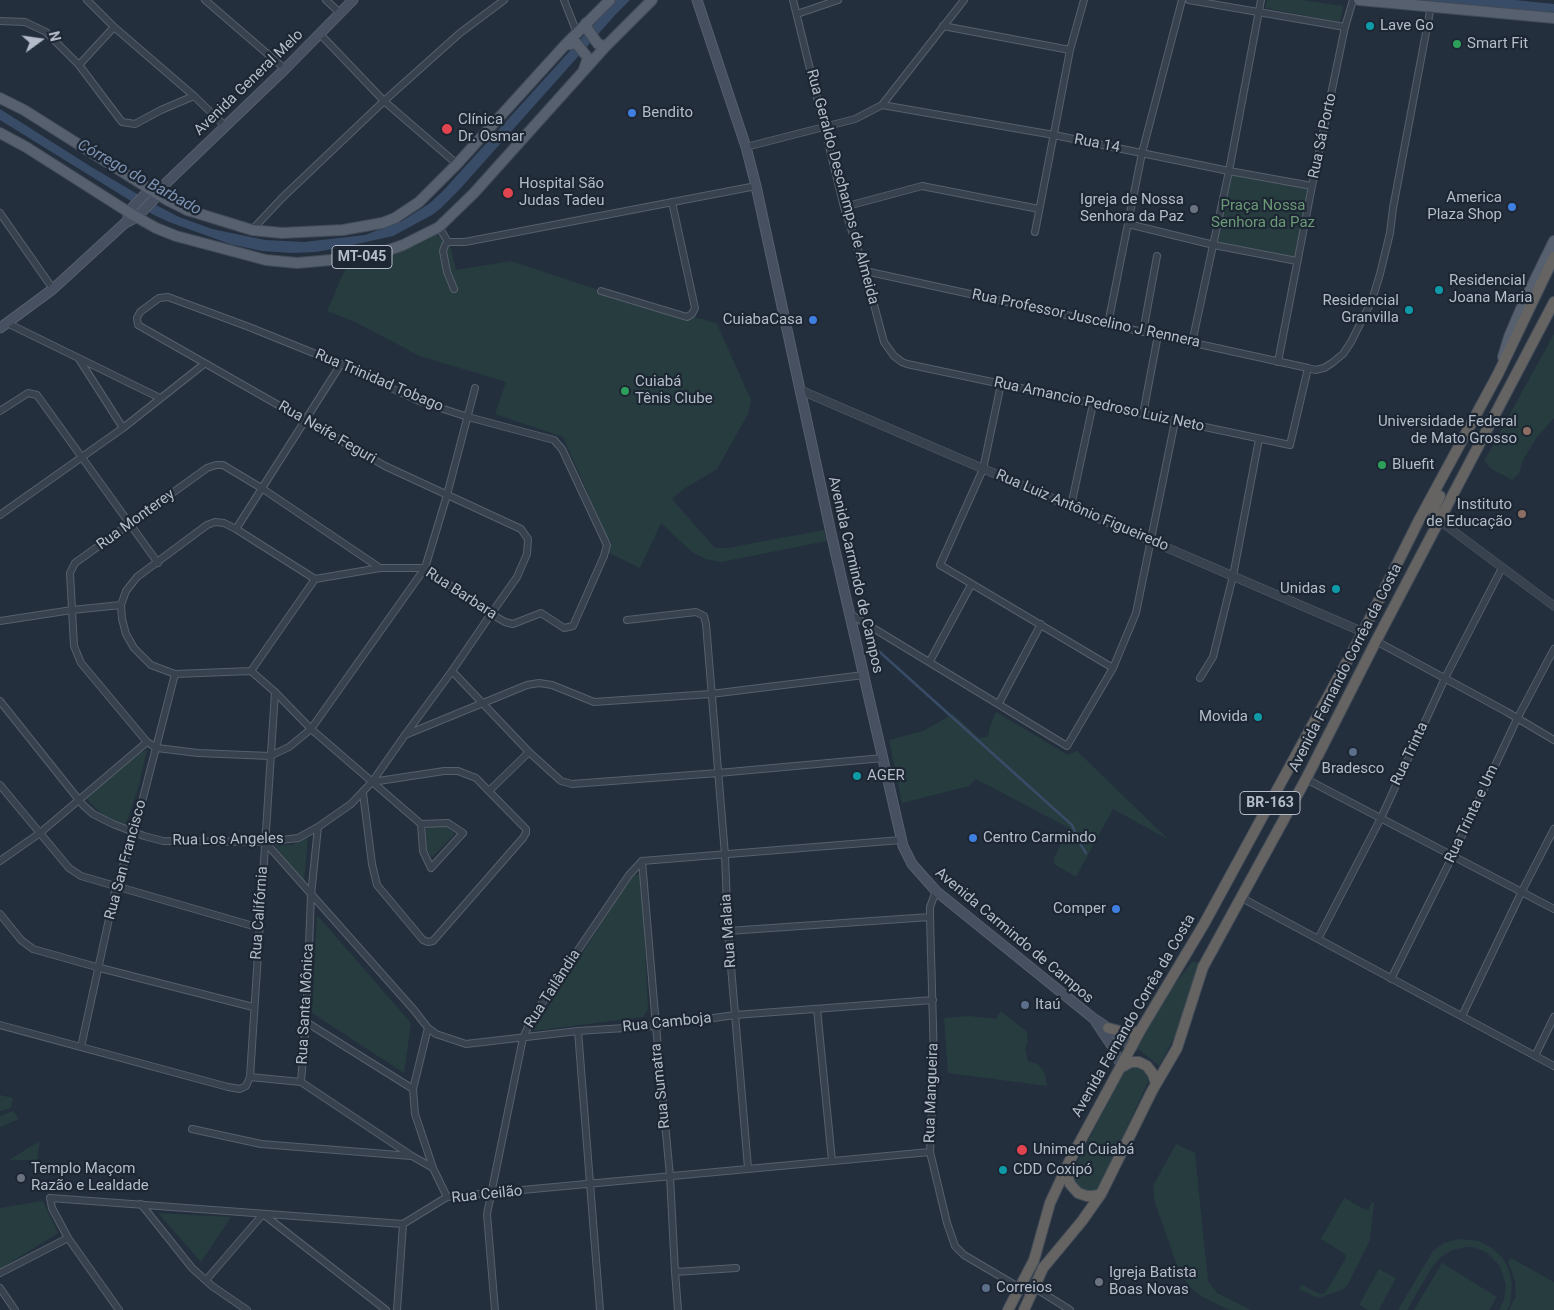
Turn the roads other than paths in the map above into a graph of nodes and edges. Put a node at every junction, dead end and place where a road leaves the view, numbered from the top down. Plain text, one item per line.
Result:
1 (86, 0) edge
2 (205, 0) edge
3 (326, 0) edge
4 (353, 0) edge
5 (504, 0) edge
6 (564, 0) edge
7 (610, 0) edge
8 (652, 0) edge
9 (698, 0) edge
10 (793, 0) edge
11 (838, 0) edge
12 (964, 0) edge
13 (1084, 0) edge
14 (1182, 0) edge
15 (1189, 0) edge
16 (1261, 0) edge
17 (1352, 0) edge
18 (1359, 0) edge
19 (1431, 6) junction
20 (1258, 12) junction
21 (340, 13) junction
22 (796, 14) junction
23 (1554, 18) edge
24 (0, 21) edge
25 (943, 26) junction
26 (114, 27) junction
27 (587, 27) junction
28 (1345, 27) junction
29 (320, 34) junction
30 (577, 38) junction
31 (602, 45) junction
32 (1070, 50) junction
33 (79, 65) junction
34 (285, 69) junction
35 (583, 72) junction
36 (194, 96) junction
37 (0, 98) edge
38 (384, 101) junction
39 (882, 106) junction
40 (225, 126) junction
41 (824, 128) junction
42 (0, 133) edge
43 (1054, 135) junction
44 (746, 147) junction
45 (1142, 153) junction
46 (457, 164) junction
47 (1229, 171) junction
48 (756, 186) junction
49 (1312, 186) junction
50 (155, 192) junction
51 (672, 202) junction
52 (844, 207) junction
53 (1040, 209) junction
54 (0, 213) edge
55 (133, 214) junction
56 (1128, 224) junction
57 (440, 227) junction
58 (252, 230) junction
59 (1035, 232) dead end
60 (1554, 241) edge
61 (448, 242) junction
62 (1214, 245) junction
63 (1158, 256) dead end
64 (1554, 257) edge
65 (1297, 261) junction
66 (864, 271) junction
67 (454, 289) dead end
68 (52, 290) junction
69 (601, 291) dead end
70 (1554, 302) edge
71 (1554, 315) edge
72 (1108, 324) junction
73 (138, 325) joint
74 (4, 326) edge
75 (1541, 328) junction
76 (1143, 332) junction
77 (1158, 335) junction
78 (1192, 343) junction
79 (78, 358) junction
80 (1278, 362) junction
81 (204, 364) junction
82 (341, 364) junction
83 (907, 364) joint
84 (1308, 368) junction
85 (1498, 374) junction
86 (1001, 384) junction
87 (475, 388) dead end
88 (800, 390) junction
89 (160, 398) junction
90 (1093, 404) junction
91 (0, 411) edge
92 (1142, 414) junction
93 (468, 416) junction
94 (306, 420) junction
95 (1175, 421) junction
96 (123, 428) junction
97 (1259, 439) junction
98 (82, 456) junction
99 (983, 469) junction
100 (1446, 471) junction
101 (263, 489) junction
102 (447, 495) junction
103 (1071, 506) junction
104 (0, 515) edge
105 (1440, 521) junction
106 (130, 525) junction
107 (236, 529) junction
108 (521, 529) joint
109 (1152, 541) junction
110 (607, 545) joint
111 (158, 563) junction
112 (380, 568) junction
113 (426, 568) junction
114 (1502, 568) junction
115 (1233, 576) junction
116 (315, 579) junction
117 (971, 584) junction
118 (121, 605) junction
119 (1554, 606) edge
120 (72, 610) junction
121 (490, 614) junction
122 (850, 614) junction
123 (627, 620) dead end
124 (0, 621) edge
125 (1041, 624) junction
126 (1364, 632) junction
127 (1376, 641) junction
128 (1554, 649) edge
129 (930, 661) junction
130 (1113, 668) junction
131 (251, 671) junction
132 (452, 671) junction
133 (175, 674) junction
134 (864, 675) junction
135 (1200, 678) dead end
136 (1445, 678) junction
137 (275, 692) junction
138 (711, 694) junction
139 (0, 701) edge
140 (999, 703) junction
141 (483, 704) junction
142 (1517, 719) junction
143 (311, 729) junction
144 (405, 735) junction
145 (1554, 740) edge
146 (147, 742) junction
147 (157, 748) junction
148 (529, 752) junction
149 (270, 756) junction
150 (883, 758) junction
151 (718, 774) junction
152 (1306, 779) junction
153 (372, 782) junction
154 (0, 785) edge
155 (489, 791) junction
156 (363, 793) junction
157 (78, 799) junction
158 (1381, 818) junction
159 (421, 824) junction
160 (318, 827) junction
161 (1554, 829) edge
162 (40, 833) junction
163 (134, 833) junction
164 (901, 840) junction
165 (265, 842) junction
166 (725, 855) junction
167 (1453, 855) junction
168 (0, 861) edge
169 (642, 862) junction
170 (116, 887) junction
171 (936, 891) junction
172 (1522, 891) junction
173 (310, 895) junction
174 (1240, 897) junction
175 (1554, 909) edge
176 (0, 914) edge
177 (930, 917) junction
178 (260, 928) junction
179 (728, 932) junction
180 (1318, 939) junction
181 (100, 968) junction
182 (1391, 979) junction
183 (933, 1000) junction
184 (253, 1007) junction
185 (817, 1009) junction
186 (735, 1016) junction
187 (1462, 1016) junction
188 (1554, 1017) edge
189 (1092, 1018) junction
190 (306, 1022) junction
191 (0, 1025) edge
192 (656, 1026) junction
193 (428, 1028) junction
194 (1108, 1028) junction
195 (578, 1031) junction
196 (1140, 1031) junction
197 (523, 1038) junction
198 (81, 1047) junction
199 (1132, 1047) junction
200 (1536, 1056) junction
201 (1122, 1066) junction
202 (1147, 1066) junction
203 (1554, 1066) edge
204 (250, 1077) junction
205 (301, 1082) junction
206 (1156, 1084) junction
207 (413, 1089) junction
208 (192, 1129) dead end
209 (930, 1152) junction
210 (412, 1156) junction
211 (832, 1161) junction
212 (1069, 1162) junction
213 (433, 1168) junction
214 (748, 1168) junction
215 (670, 1176) junction
216 (589, 1185) junction
217 (490, 1194) junction
218 (1101, 1194) junction
219 (447, 1198) junction
220 (141, 1204) junction
221 (263, 1214) junction
222 (403, 1224) junction
223 (68, 1238) junction
224 (736, 1268) dead end
225 (675, 1272) junction
226 (0, 1273) edge
227 (206, 1280) junction
228 (0, 1288) edge
229 (1020, 1288) junction
230 (1035, 1288) junction
231 (15, 1310) edge
232 (119, 1310) edge
233 (247, 1310) edge
234 (386, 1310) edge
235 (397, 1310) edge
236 (495, 1310) edge
237 (600, 1310) edge
238 (678, 1310) edge
239 (1008, 1310) edge
240 (1024, 1310) edge
241 (1070, 1310) edge

1 - 26 street
2 - 34 street
3 - 21 street
4 - 21 main road, Avenida General Melo
5 - 38 street
6 - 30 street
7 - 27 main road
8 - 31 main road, MT-045
9 - 44 main road, Avenida Carmindo de Campos
10 - 22 street, Rua Geraldo Deschamps de Almeida
11 - 22 street
12 - 25 street
13 - 32 street
14 - 45 street
15 - 20 street
16 - 20 street
17 - 28 street, Rua Sá Porto
18 - 19 main road
19 - 23 main road
19 - 84 street
20 - 28 street
20 - 47 street
21 - 29 main road, Avenida General Melo
22 - 41 street, Rua Geraldo Deschamps de Almeida
24 - 33 street
25 - 32 street
25 - 39 street
26 - 33 street
26 - 36 street
27 - 30 main road
27 - 31 main road
28 - 49 street, Rua Sá Porto
29 - 34 main road, Avenida General Melo
29 - 38 street
30 - 35 main road
30 - 46 main road, MT-045
31 - 35 main road, MT-045
32 - 43 street
33 - 36 street
34 - 40 main road, Avenida General Melo
35 - 57 main road, MT-045
36 - 40 street
37 - 50 main road, MT-045
38 - 46 street
38 - 58 street
39 - 41 street
39 - 43 street, Rua 14
40 - 50 main road, Avenida General Melo
41 - 44 street
41 - 52 street, Rua Geraldo Deschamps de Almeida
42 - 55 main road, MT-045
43 - 45 street, Rua 14
43 - 53 street
44 - 48 main road, Avenida Carmindo de Campos
45 - 47 street, Rua 14
45 - 56 street
46 - 58 main road, MT-045
47 - 49 street, Rua 14
47 - 62 street
48 - 51 street
48 - 88 main road, Avenida Carmindo de Campos
49 - 65 street, Rua Sá Porto
50 - 55 main road, Avenida General Melo
50 - 58 main road, MT-045
51 - 61 street
51 - 69 street
52 - 53 street
52 - 66 street, Rua Geraldo Deschamps de Almeida
53 - 59 street
54 - 68 street
55 - 57 main road, MT-045
55 - 68 main road, Avenida General Melo
56 - 62 street
56 - 72 street
57 - 61 street
60 - 85 main road, Avenida Fernando Corrêa da Costa
61 - 67 street
62 - 65 street
62 - 78 street
63 - 76 street
64 - 85 highway, Avenida Fernando Corrêa da Costa / BR-163
65 - 80 street, Rua Sá Porto
66 - 72 street, Rua Professor Juscelino J Rennera
66 - 83 street, Rua Geraldo Deschamps de Almeida
68 - 74 main road, Avenida General Melo
70 - 75 highway, Avenida Fernando Corrêa da Costa / BR-163
71 - 75 main road, Avenida Fernando Corrêa da Costa
72 - 76 street, Rua Professor Juscelino J Rennera
73 - 81 street, Rua Neife Feguri
73 - 82 street, Rua Trinidad Tobago
74 - 79 street
75 - 105 highway, Avenida Fernando Corrêa da Costa / BR-163
76 - 77 street, Rua Professor Juscelino J Rennera
77 - 78 street, Rua Professor Juscelino J Rennera
77 - 92 street
78 - 80 street, Rua Professor Juscelino J Rennera
79 - 89 street
79 - 96 street
80 - 84 street, Rua Professor Juscelino J Rennera
81 - 89 street
81 - 94 street, Rua Neife Feguri
82 - 93 street, Rua Trinidad Tobago
82 - 94 street
83 - 86 street, Rua Amancio Pedroso Luiz Neto
84 - 97 street, Rua Amancio Pedroso Luiz Neto
85 - 100 highway, Avenida Fernando Corrêa da Costa / BR-163
86 - 90 street, Rua Amancio Pedroso Luiz Neto
86 - 99 street
87 - 93 street
88 - 99 street, Rua Luiz Antônio Figueiredo
88 - 122 main road, Avenida Carmindo de Campos
89 - 96 street
90 - 92 street, Rua Amancio Pedroso Luiz Neto
90 - 103 street
91 - 98 street
92 - 95 street, Rua Amancio Pedroso Luiz Neto
93 - 102 street
93 - 110 street, Rua Trinidad Tobago
94 - 101 street
94 - 102 street, Rua Neife Feguri
95 - 97 street, Rua Amancio Pedroso Luiz Neto
95 - 109 street
96 - 98 street
97 - 115 street
98 - 104 street
98 - 106 street
99 - 103 street, Rua Luiz Antônio Figueiredo
99 - 117 street
100 - 105 highway
100 - 126 highway, Avenida Fernando Corrêa da Costa / BR-163
101 - 106 street, Rua Monterey
101 - 107 street
101 - 112 street, Rua Monterey
102 - 108 street, Rua Neife Feguri
102 - 113 street
103 - 109 street, Rua Luiz Antônio Figueiredo
105 - 114 street
105 - 127 highway, Avenida Fernando Corrêa da Costa / BR-163
106 - 111 street
106 - 120 street, Rua Monterey
107 - 111 street
107 - 116 street
108 - 121 street, Rua Los Angeles
109 - 115 street, Rua Luiz Antônio Figueiredo
109 - 130 street
110 - 121 street, Rua Barbara
111 - 118 street
112 - 113 street, Rua Barbara
112 - 116 street, Rua Barbara
113 - 121 street, Rua Barbara
113 - 143 street
114 - 119 street
114 - 136 street, Rua Trinta
115 - 126 street, Rua Luiz Antônio Figueiredo
115 - 135 street
116 - 131 street
117 - 125 street
117 - 129 street
118 - 120 street
118 - 133 street
120 - 124 street
120 - 146 street, Rua Monterey
121 - 132 street, Rua Los Angeles
122 - 129 street
122 - 134 main road, Avenida Carmindo de Campos
123 - 138 street, Rua Malaia
125 - 130 street
125 - 140 street
126 - 196 highway, Avenida Fernando Corrêa da Costa / BR-163
127 - 136 street
127 - 152 highway, Avenida Fernando Corrêa da Costa / BR-163
128 - 142 street, Rua Trinta e Um
129 - 140 street
130 - 140 street
131 - 133 street
131 - 137 street
132 - 141 street
132 - 144 street, Rua Los Angeles
133 - 147 street, Rua San Francisco
134 - 138 street
134 - 150 main road, Avenida Carmindo de Campos
136 - 142 street
136 - 158 street, Rua Trinta
137 - 143 street
137 - 149 street, Rua Califórnia
138 - 141 street
138 - 151 street, Rua Malaia
139 - 157 street, Rua Los Angeles
141 - 144 street
141 - 148 street
142 - 145 street
142 - 167 street, Rua Trinta e Um
143 - 149 street
143 - 153 street
144 - 153 street, Rua Los Angeles
146 - 147 street, Rua Monterey
146 - 157 street
147 - 149 street
147 - 163 street, Rua San Francisco
148 - 151 street
148 - 155 street
149 - 165 street, Rua Califórnia
150 - 151 street
150 - 164 main road, Avenida Carmindo de Campos
151 - 166 street, Rua Malaia
152 - 158 street
152 - 174 highway, Avenida Fernando Corrêa da Costa / BR-163
153 - 155 street
153 - 156 street, Rua Los Angeles
153 - 159 street
154 - 162 street
155 - 156 street
156 - 160 street, Rua Los Angeles
157 - 162 street
157 - 163 street, Rua Los Angeles
158 - 167 street
158 - 180 street, Rua Trinta
159 - 159 street
160 - 165 street, Rua Los Angeles
160 - 173 street, Rua Santa Mônica
161 - 172 street
162 - 168 street
162 - 170 street
163 - 165 street, Rua Los Angeles
163 - 170 street, Rua San Francisco
164 - 166 street
164 - 171 main road, Avenida Carmindo de Campos
165 - 173 street, Rua Camboja
165 - 178 street, Rua Califórnia
166 - 169 street
166 - 179 street, Rua Malaia
167 - 172 street
167 - 182 street, Rua Trinta e Um
169 - 192 street, Rua Sumatra
169 - 197 street, Rua Tailândia
170 - 178 street
170 - 181 street, Rua San Francisco
171 - 177 street, Rua Mangueira
171 - 189 main road, Avenida Carmindo de Campos
172 - 175 street
172 - 187 street
173 - 190 street, Rua Santa Mônica
173 - 193 street, Rua Camboja
174 - 180 street
174 - 206 highway, Avenida Fernando Corrêa da Costa / BR-163
176 - 181 street
177 - 179 street
177 - 183 street, Rua Mangueira
178 - 184 street, Rua Califórnia
179 - 186 street, Rua Malaia
180 - 182 street
181 - 184 street
181 - 198 street, Rua San Francisco
182 - 187 street
183 - 185 street, Rua Camboja
183 - 209 street, Rua Mangueira
184 - 204 street, Rua Califórnia
185 - 186 street, Rua Camboja
185 - 211 street
186 - 192 street, Rua Camboja
186 - 214 street, Rua Malaia
187 - 200 street
188 - 200 street
189 - 194 main road, Avenida Carmindo de Campos
189 - 201 main road
190 - 205 street, Rua Santa Mônica
190 - 207 street
191 - 198 street
192 - 195 street, Rua Camboja
192 - 215 street, Rua Sumatra
193 - 197 street, Rua Camboja
193 - 207 street
194 - 196 highway
194 - 199 main road, Avenida Carmindo de Campos
195 - 197 street, Rua Camboja
195 - 216 street
196 - 199 highway, Avenida Fernando Corrêa da Costa / BR-163
197 - 217 street, Rua Tailândia
198 - 204 street
199 - 201 highway, Avenida Fernando Corrêa da Costa / BR-163
199 - 202 highway
200 - 203 street
201 - 202 highway
201 - 212 highway, Avenida Fernando Corrêa da Costa / BR-163
202 - 206 highway
204 - 205 street
205 - 210 street, Rua Santa Mônica
206 - 218 highway, Avenida Fernando Corrêa da Costa / BR-163
207 - 213 street
208 - 210 street
209 - 211 street, Rua Ceilão
209 - 229 street, Rua Mangueira
210 - 213 street, Rua Santa Mônica
211 - 214 street, Rua Ceilão
212 - 218 highway
212 - 229 highway, Avenida Fernando Corrêa da Costa / BR-163
213 - 219 street
214 - 215 street, Rua Ceilão
215 - 216 street, Rua Ceilão
215 - 225 street, Rua Sumatra
216 - 217 street, Rua Ceilão
216 - 237 street
217 - 219 street, Rua Ceilão
217 - 236 street, Rua Tailândia
218 - 230 highway, Avenida Fernando Corrêa da Costa / BR-163
219 - 222 street, Rua Ceilão
220 - 221 street
220 - 223 street
220 - 227 street
221 - 222 street
221 - 227 street
221 - 234 street
222 - 235 street
223 - 226 street
223 - 232 street
224 - 225 street
225 - 238 street, Rua Sumatra
227 - 233 street
228 - 231 street
229 - 239 highway, Avenida Fernando Corrêa da Costa / BR-163
230 - 240 highway, Avenida Fernando Corrêa da Costa / BR-163
230 - 241 street

